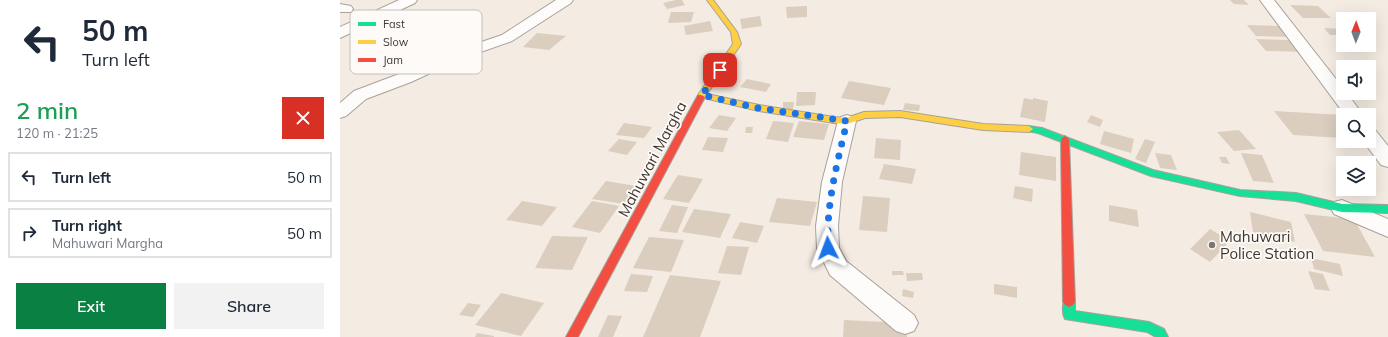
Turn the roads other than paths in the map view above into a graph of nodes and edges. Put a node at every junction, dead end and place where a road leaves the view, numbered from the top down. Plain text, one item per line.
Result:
1 (410, 0) edge
2 (566, 0) edge
3 (710, 0) edge
4 (1267, 0) edge
5 (389, 10) edge
6 (350, 28) edge
7 (340, 33) edge
8 (482, 47) edge
9 (414, 74) edge
10 (702, 95) junction
11 (1349, 108) edge
12 (340, 112) edge
13 (847, 121) junction
14 (1065, 140) junction
15 (1376, 144) edge
16 (1388, 160) edge
17 (1342, 208) junction
18 (1388, 209) edge
19 (1388, 228) edge
20 (904, 323) dead end
21 (572, 337) edge
22 (1162, 337) edge

1 - 5 street
2 - 8 street
3 - 10 street, Mahuwari Margha
4 - 11 street
6 - 7 street
9 - 12 street
10 - 13 street
10 - 21 street, Mahuwari Margha
13 - 14 street
13 - 20 street
14 - 17 street
14 - 22 street
15 - 16 street
17 - 18 street
17 - 19 street

